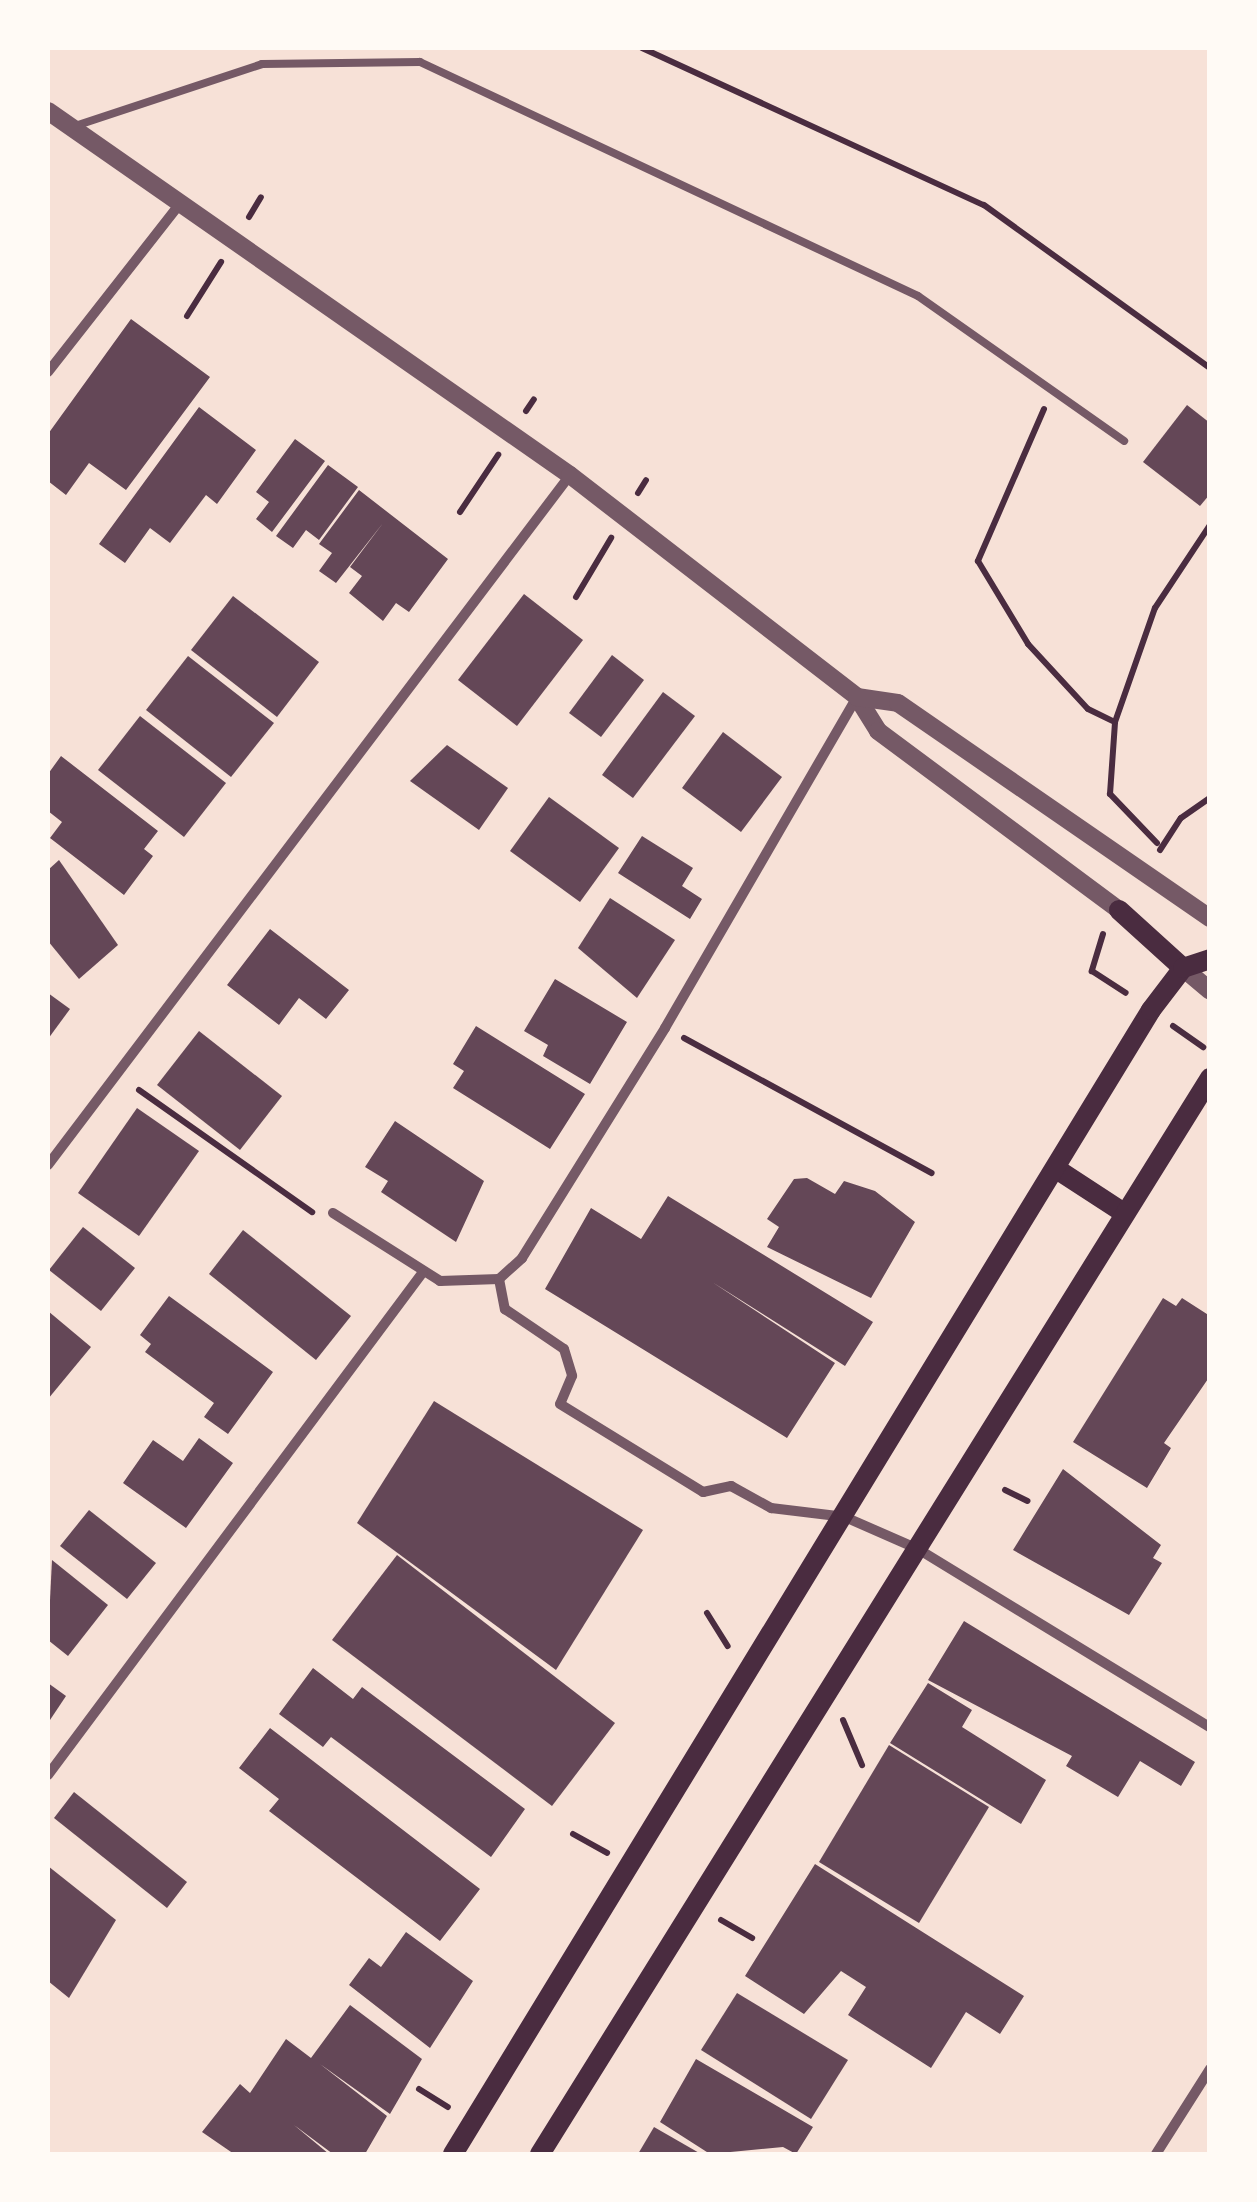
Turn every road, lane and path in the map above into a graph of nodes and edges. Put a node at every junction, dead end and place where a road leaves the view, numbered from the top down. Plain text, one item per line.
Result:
1 (642, 48) edge
2 (48, 111) edge
3 (71, 128) junction
4 (178, 205) junction
5 (1210, 368) edge
6 (48, 372) edge
7 (1053, 390) junction
8 (1124, 440) dead end
9 (570, 476) junction
10 (1210, 526) edge
11 (857, 696) junction
12 (1114, 722) junction
13 (1210, 798) edge
14 (1113, 917) junction
15 (1210, 918) edge
16 (1210, 958) edge
17 (1183, 968) junction
18 (1210, 991) edge
19 (1126, 993) dead end
20 (1172, 1026) dead end
21 (666, 1028) junction
22 (1203, 1047) dead end
23 (1210, 1078) edge
24 (138, 1090) dead end
25 (48, 1164) edge
26 (1058, 1170) junction
27 (932, 1173) dead end
28 (333, 1213) joint
29 (1124, 1213) junction
30 (422, 1272) junction
31 (499, 1279) junction
32 (1006, 1490) dead end
33 (1028, 1501) dead end
34 (845, 1517) junction
35 (918, 1549) junction
36 (707, 1613) dead end
37 (764, 1650) junction
38 (831, 1689) junction
39 (1210, 1728) edge
40 (862, 1765) dead end
41 (48, 1776) edge
42 (573, 1834) dead end
43 (632, 1868) junction
44 (696, 1905) junction
45 (752, 1938) dead end
46 (1210, 2069) edge
47 (453, 2154) edge
48 (540, 2154) edge
49 (1156, 2154) edge

1 - 5 path
2 - 3 street
3 - 4 street
3 - 7 lane
4 - 6 street
4 - 9 street
7 - 8 lane
7 - 12 path
9 - 11 street
9 - 25 street
10 - 12 path
11 - 14 street
11 - 15 street
11 - 21 street
12 - 13 path
14 - 17 main road
14 - 19 path
16 - 17 main road
17 - 18 street
17 - 26 main road
20 - 22 path
21 - 27 path
21 - 31 street
23 - 29 main road
24 - 28 path
26 - 29 main road
26 - 34 main road
28 - 30 street
29 - 35 main road
30 - 31 street
30 - 41 street
31 - 34 street
32 - 33 path
34 - 35 street
34 - 37 main road
35 - 38 main road
35 - 39 street
36 - 37 path
37 - 43 main road
38 - 40 path
38 - 44 main road
42 - 43 path
43 - 47 main road
44 - 45 path
44 - 48 main road
46 - 49 street

